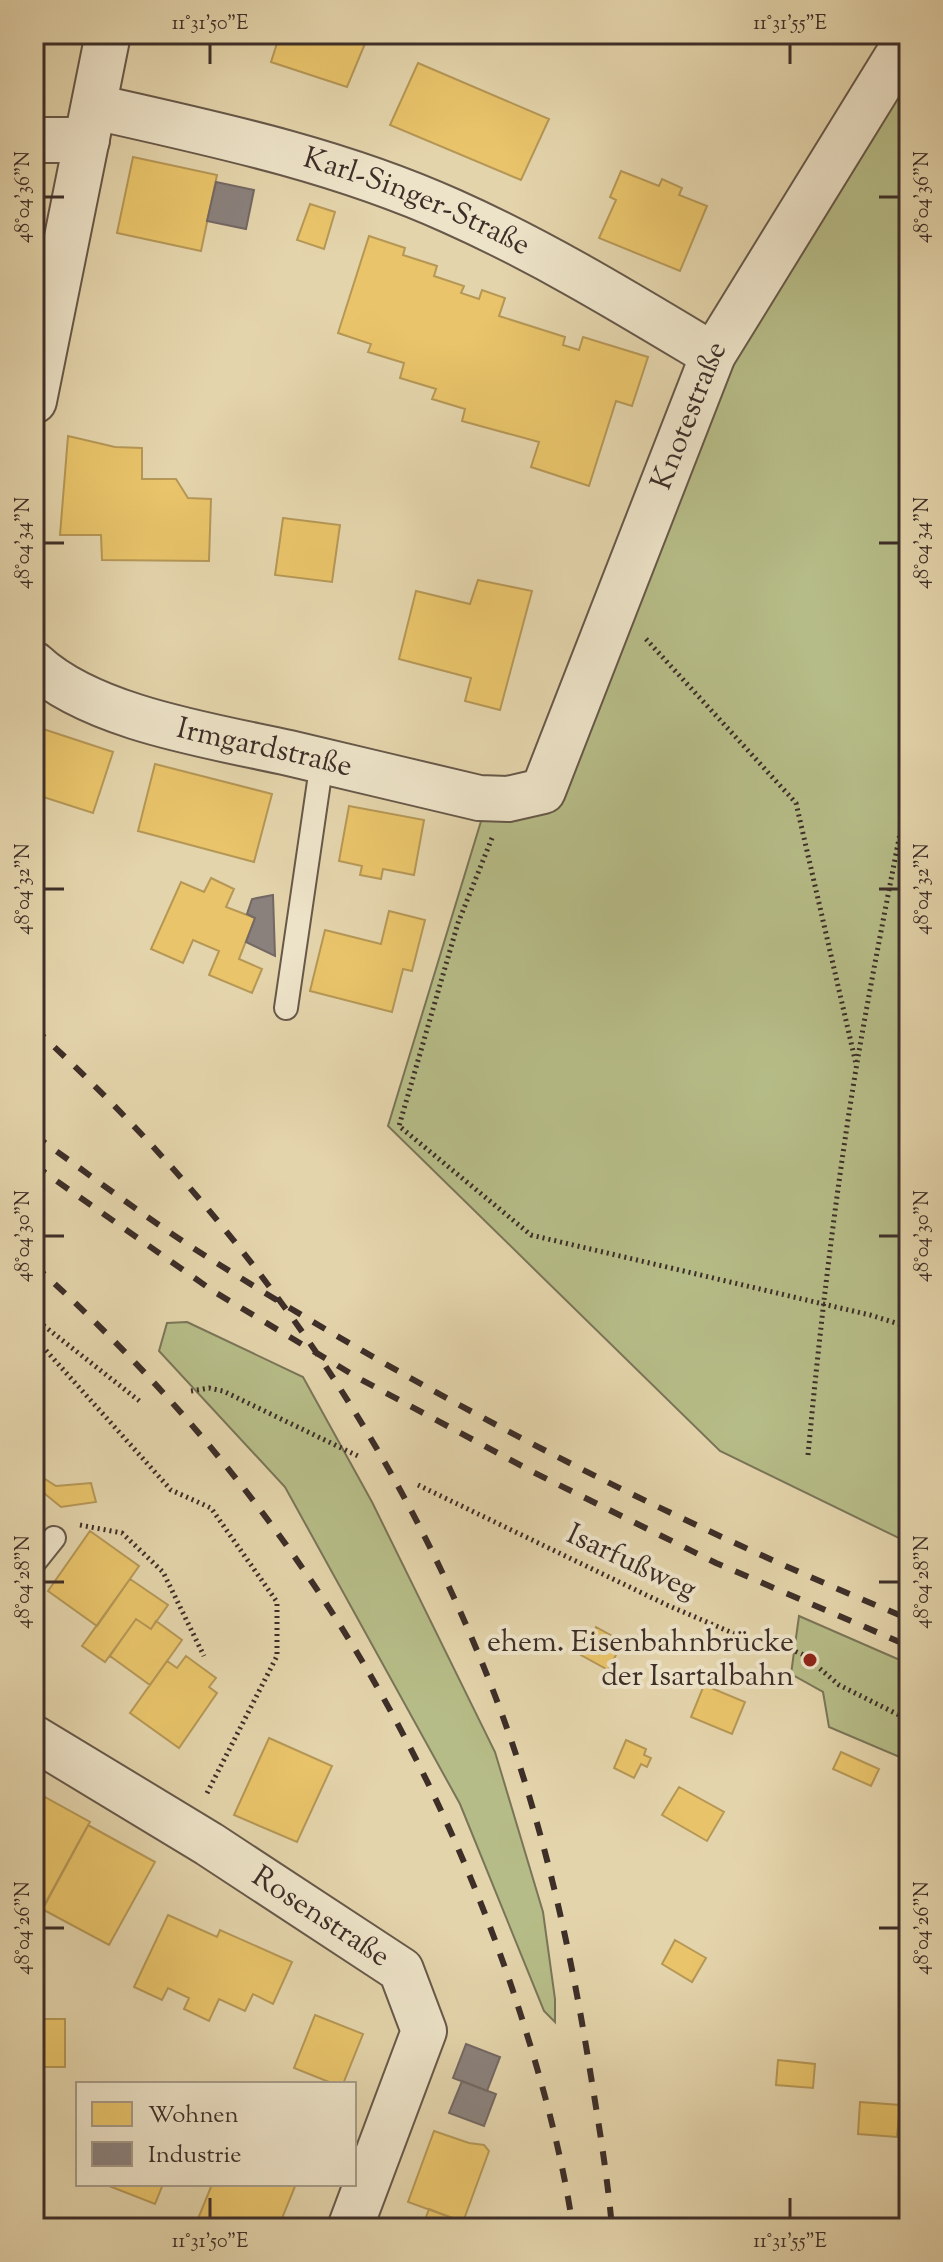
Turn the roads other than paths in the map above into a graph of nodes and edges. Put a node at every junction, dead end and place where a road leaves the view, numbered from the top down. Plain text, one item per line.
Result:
1 (108, 34) edge
2 (909, 37) edge
3 (91, 124) junction
4 (34, 140) edge
5 (713, 355) junction
6 (34, 401) edge
7 (34, 664) edge
8 (322, 761) junction
9 (508, 799) joint
10 (286, 1008) dead end
11 (54, 1538) road end
12 (34, 1563) edge
13 (34, 1738) edge
14 (350, 2228) edge

1 - 3 street
2 - 5 street, Knotestraße
3 - 4 street, Karl-Singer-Straße
3 - 5 street, Karl-Singer-Straße
3 - 6 street
5 - 9 street, Knotestraße
7 - 8 street, Irmgardstraße
8 - 9 street, Irmgardstraße
8 - 10 lane
11 - 12 lane
13 - 14 street, Rosenstraße

